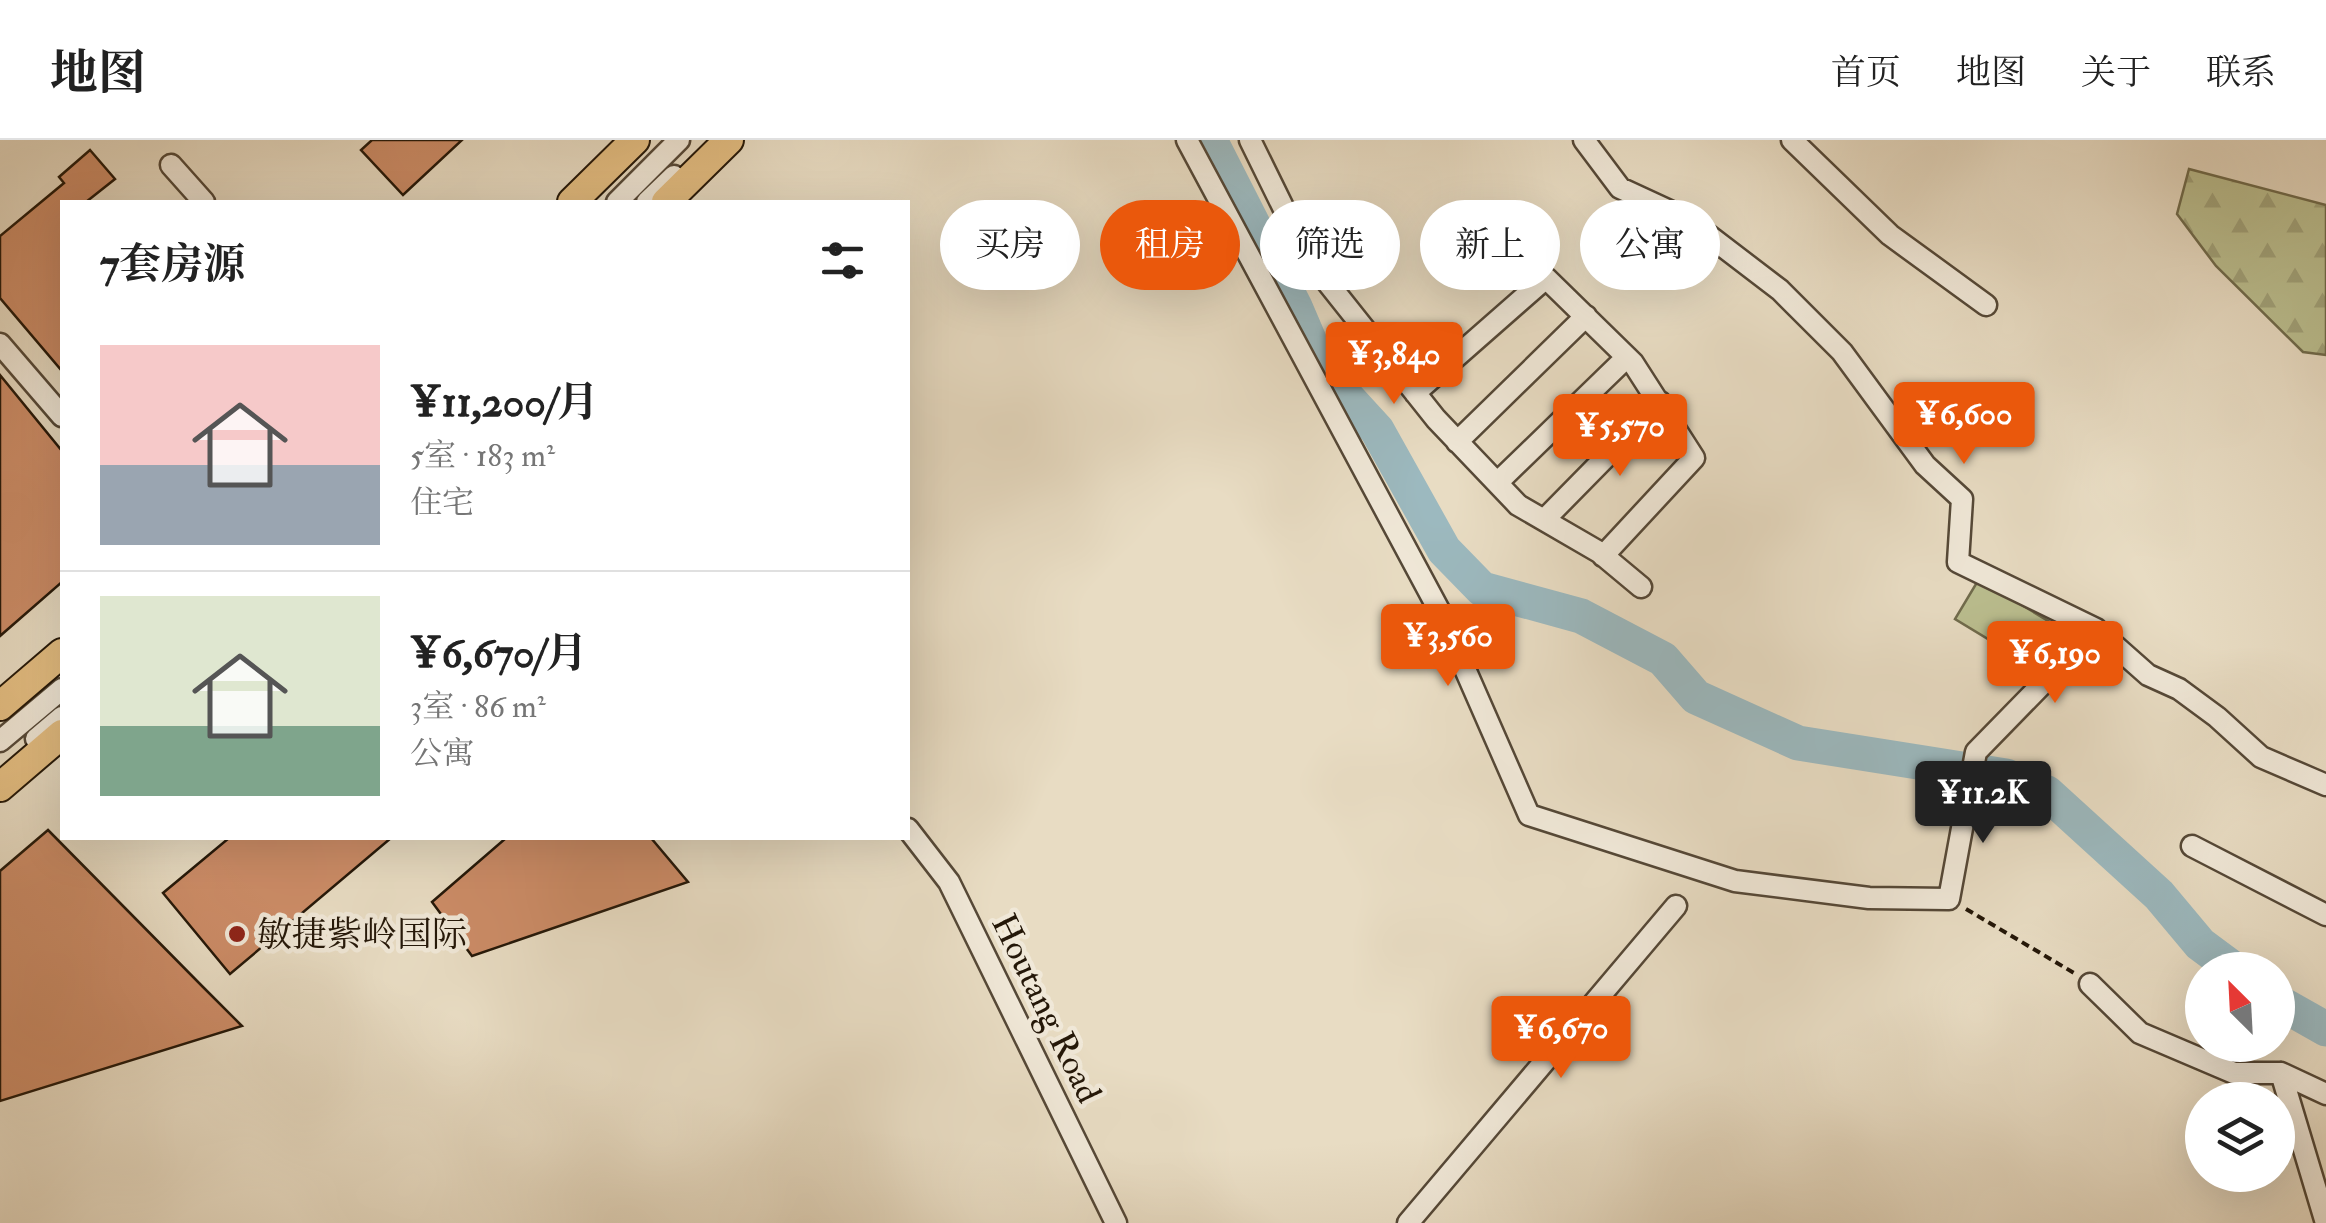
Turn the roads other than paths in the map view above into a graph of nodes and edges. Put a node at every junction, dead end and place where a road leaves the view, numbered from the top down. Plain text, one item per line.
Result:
1 (636, 140) edge
2 (679, 140) edge
3 (710, 140) edge
4 (728, 140) edge
5 (1187, 140) edge
6 (1250, 140) edge
7 (1584, 140) edge
8 (1792, 140) edge
9 (170, 164) dead end
10 (201, 200) edge
11 (574, 200) edge
12 (619, 200) edge
13 (649, 200) edge
14 (668, 200) edge
15 (1986, 305) dead end
16 (1586, 316) junction
17 (0, 344) edge
18 (1627, 356) junction
19 (1415, 393) junction
20 (1660, 402) junction
21 (60, 414) edge
22 (1458, 442) junction
23 (1498, 483) junction
24 (1544, 520) junction
25 (1603, 556) junction
26 (1640, 587) dead end
27 (2096, 629) junction
28 (60, 655) edge
29 (60, 691) edge
30 (0, 706) edge
31 (60, 718) edge
32 (60, 736) edge
33 (0, 741) edge
34 (0, 769) edge
35 (2326, 784) edge
36 (0, 787) edge
37 (910, 832) edge
38 (2192, 846) dead end
39 (1676, 906) dead end
40 (2326, 916) edge
41 (2090, 984) road end
42 (2281, 1073) junction
43 (2326, 1094) edge
44 (1116, 1223) edge
45 (1408, 1223) edge
46 (2326, 1223) edge

1 - 11 main road
2 - 12 street
3 - 13 street
4 - 14 main road
5 - 27 street
6 - 19 street
7 - 27 street
8 - 15 street
9 - 10 street
16 - 18 street
16 - 19 street
16 - 22 street
17 - 21 street
18 - 20 street
18 - 23 street
19 - 22 street
20 - 24 street
20 - 25 street
22 - 23 street
23 - 24 street
24 - 25 street
25 - 26 street
27 - 35 street
28 - 30 main road
29 - 33 street
31 - 34 street
32 - 36 main road
37 - 44 street, Houtang Road
38 - 40 street
39 - 45 street
41 - 42 street
42 - 43 street
42 - 46 street

